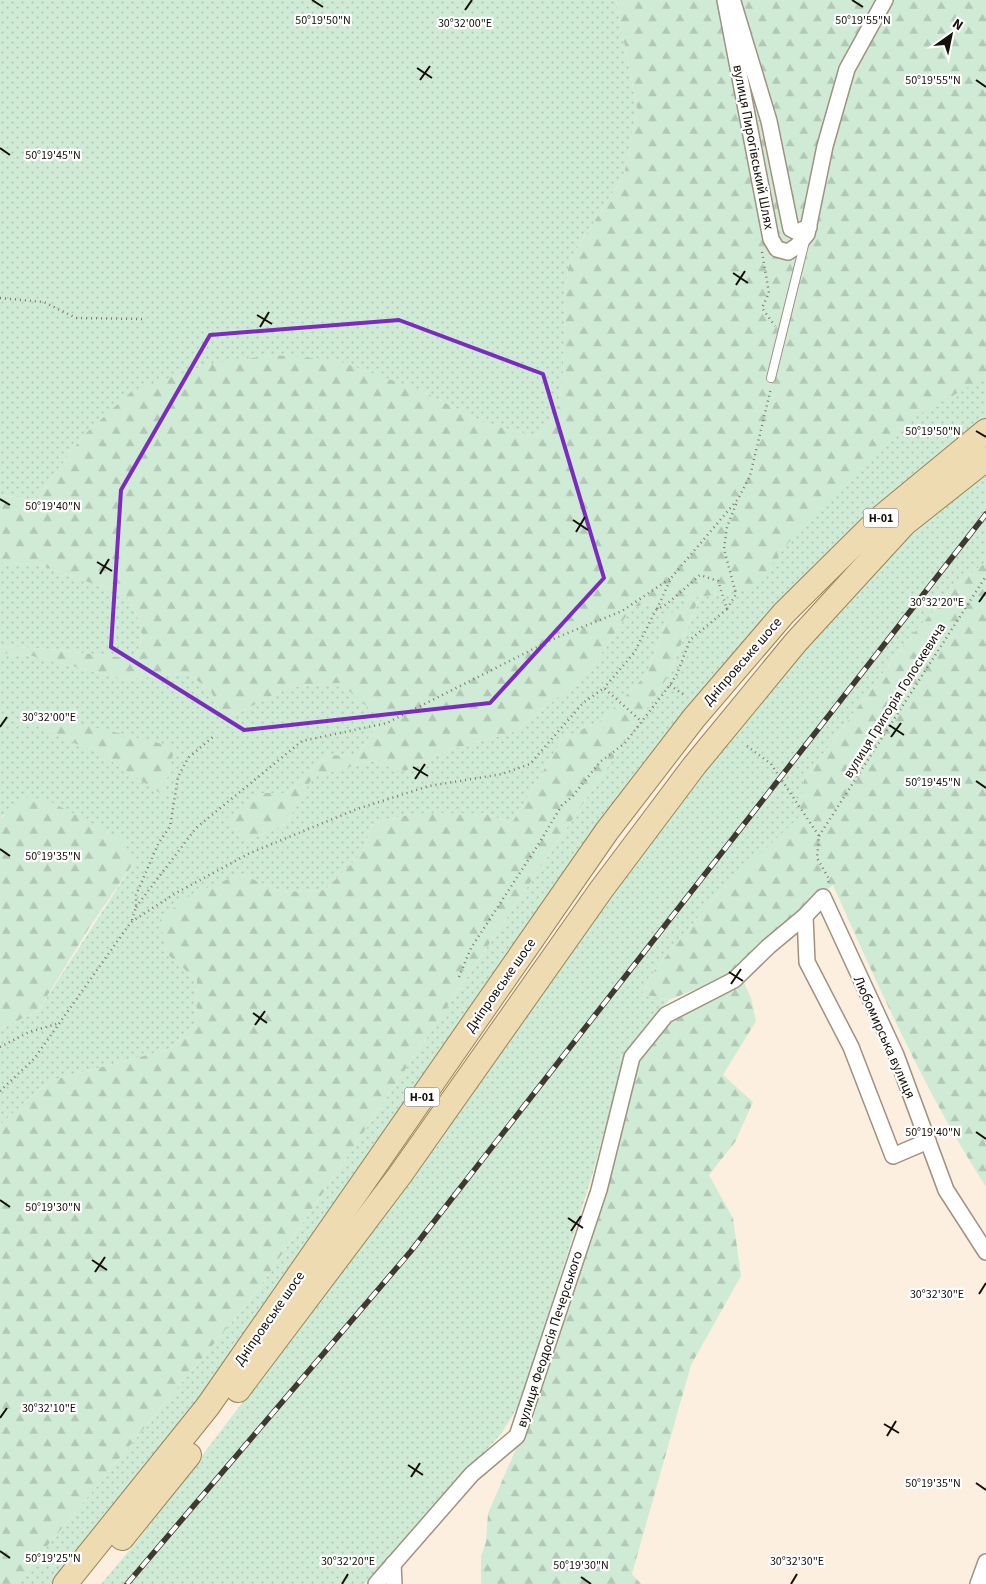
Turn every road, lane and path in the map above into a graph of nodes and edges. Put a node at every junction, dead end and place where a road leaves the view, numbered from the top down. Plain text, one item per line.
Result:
1 (725, 0) edge
2 (732, 0) edge
3 (885, 0) edge
4 (808, 231) junction
5 (771, 238) junction
6 (0, 298) edge
7 (144, 318) dead end
8 (782, 337) junction
9 (771, 378) joint
10 (986, 431) edge
11 (986, 459) edge
12 (738, 499) junction
13 (986, 576) edge
14 (671, 578) junction
15 (727, 609) junction
16 (656, 610) junction
17 (670, 685) junction
18 (604, 688) junction
19 (684, 695) dead end
20 (641, 721) junction
21 (214, 736) dead end
22 (747, 746) dead end
23 (819, 836) junction
24 (823, 897) junction
25 (136, 907) junction
26 (805, 916) junction
27 (131, 922) junction
28 (459, 977) dead end
29 (61, 1023) junction
30 (0, 1048) edge
31 (0, 1091) edge
32 (928, 1141) junction
33 (986, 1252) edge
34 (986, 1562) edge
35 (393, 1564) junction
36 (65, 1584) edge
37 (83, 1584) edge
38 (376, 1584) edge
39 (394, 1584) edge
40 (978, 1584) edge

1 - 5 street, вулиця Пирогівський Шлях
2 - 4 street, вулиця Пирогівський Шлях
3 - 4 street
4 - 5 street, вулиця Пирогівський Шлях
4 - 8 lane
5 - 8 path
6 - 7 path
8 - 9 lane
9 - 12 path
10 - 36 main road, Дніпровське шосе / Н-01
11 - 37 main road, Дніпровське шосе / Н-01
12 - 14 path
12 - 15 path
13 - 23 path, вулиця Григорія Голоскевича
14 - 16 path
14 - 25 path
15 - 16 path
15 - 17 path
16 - 18 path
17 - 19 path
17 - 20 path
18 - 20 path
18 - 27 path
20 - 28 path
21 - 25 path
22 - 23 path
23 - 24 path
24 - 26 street
24 - 32 street, Любомирська вулиця
25 - 27 path
26 - 32 street
26 - 35 street, вулиця Феодосія Печерського
27 - 29 path
29 - 30 path
29 - 31 path
32 - 33 street, Любомирська вулиця
34 - 40 street
35 - 38 street, вулиця Феодосія Печерського
35 - 39 street

